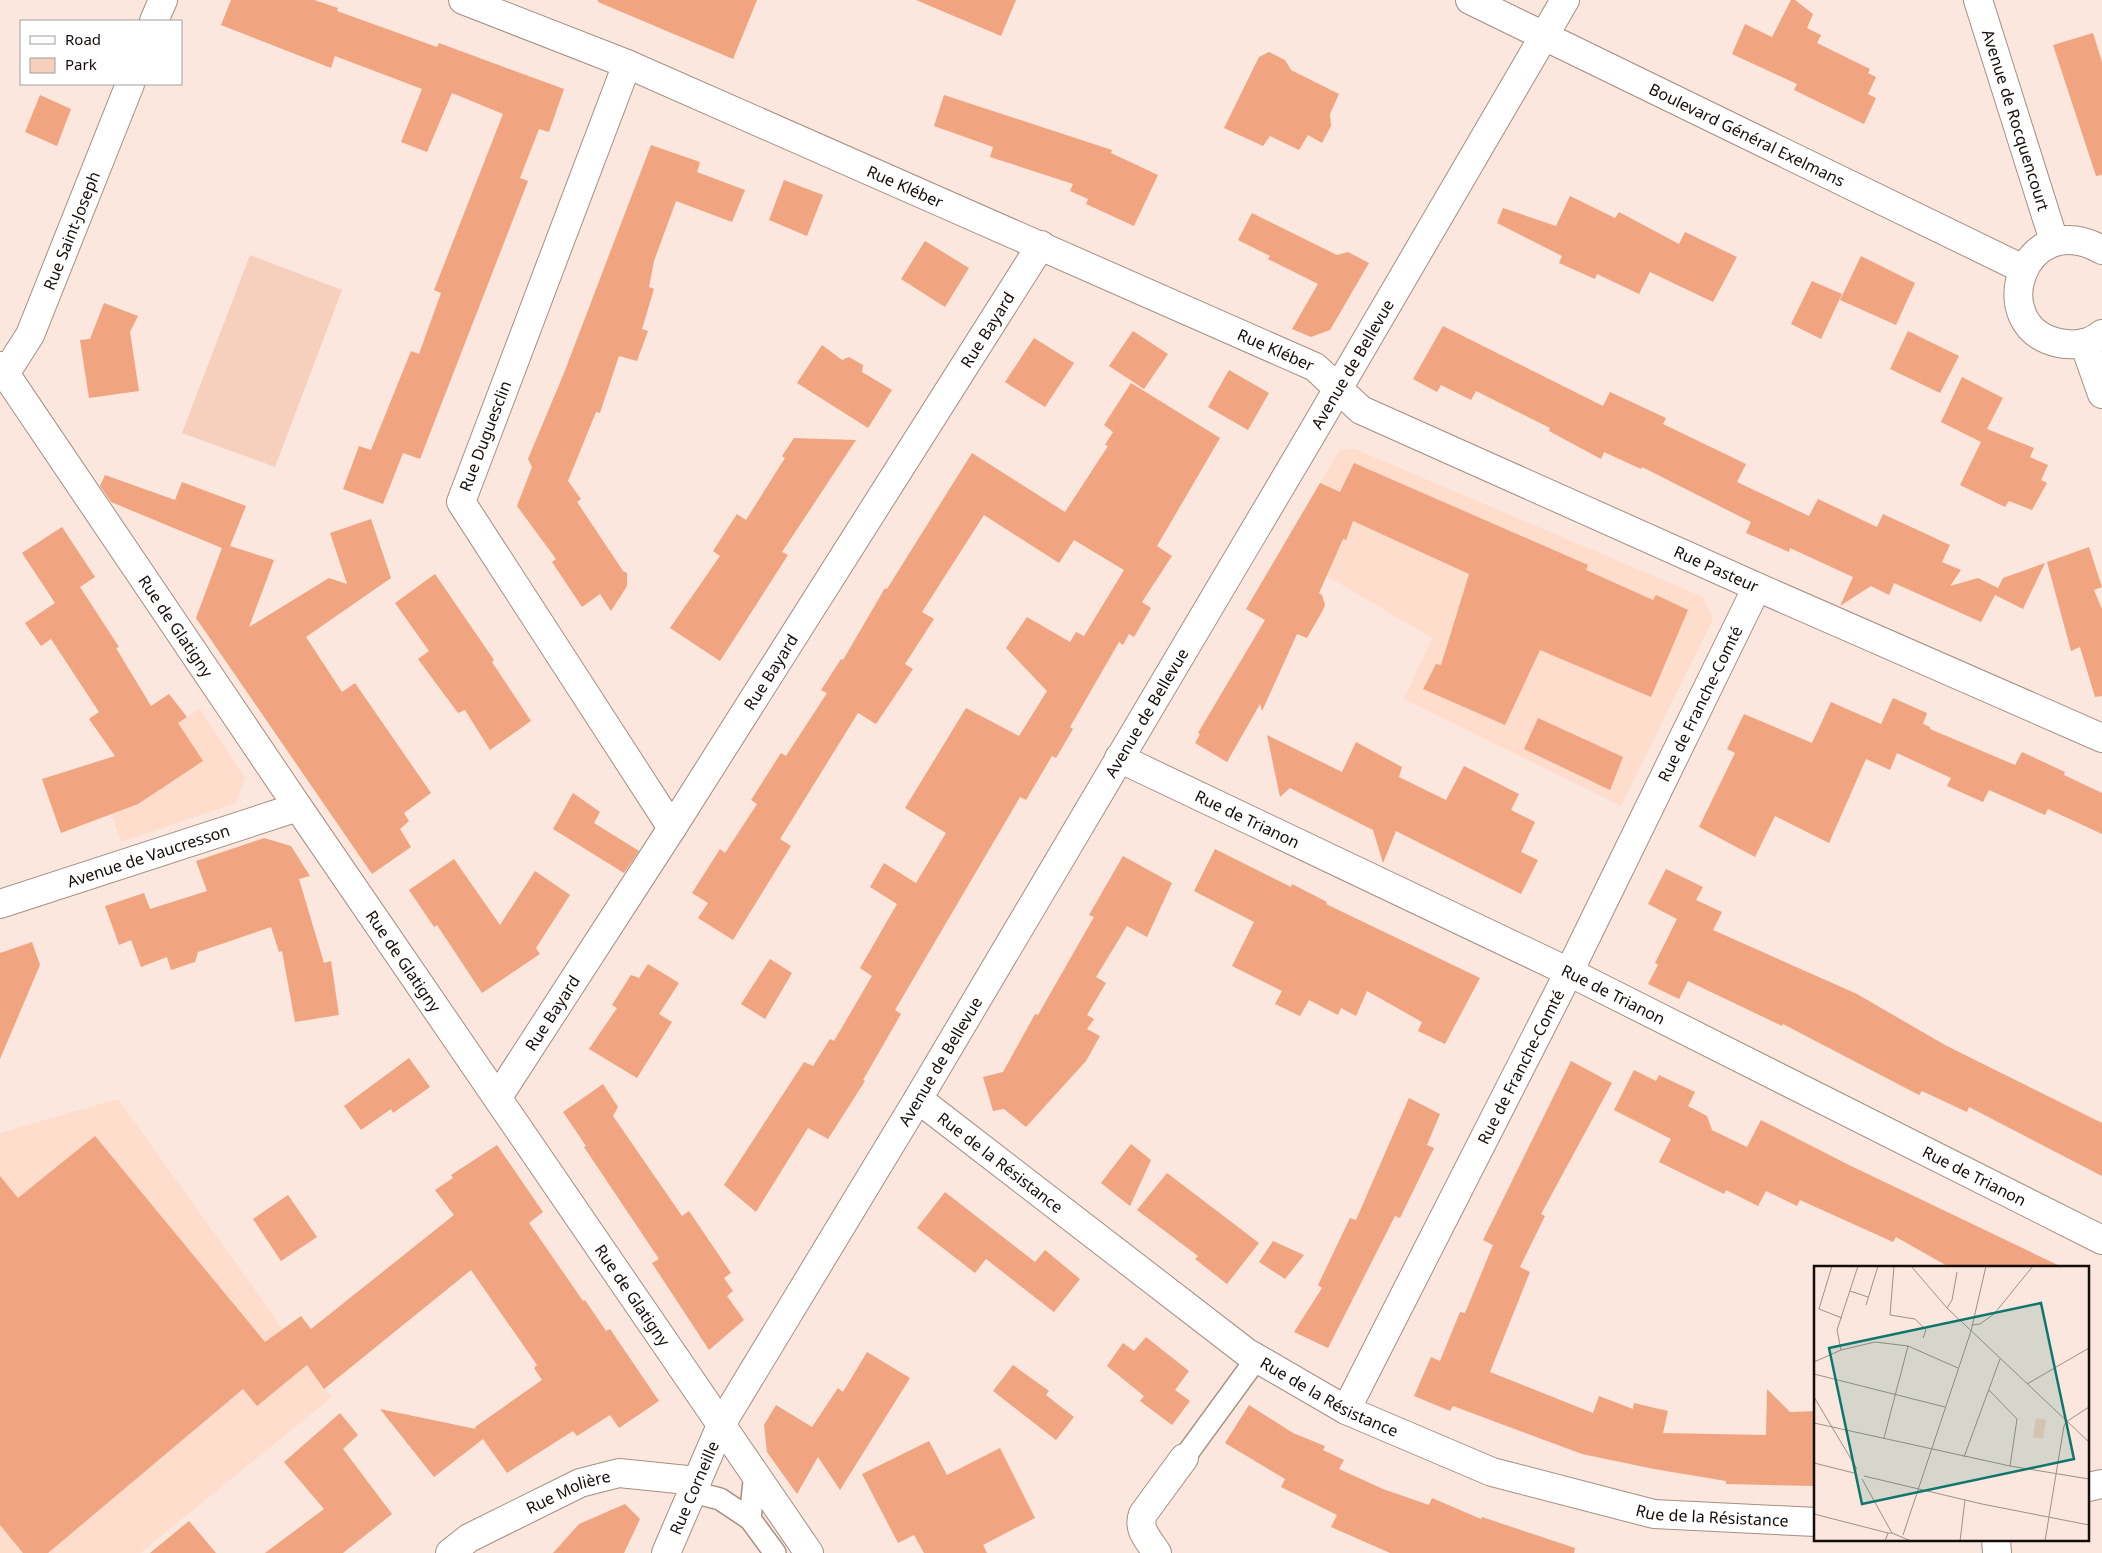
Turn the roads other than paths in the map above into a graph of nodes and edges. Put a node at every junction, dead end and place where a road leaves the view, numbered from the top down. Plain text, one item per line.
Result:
1 (163, 0) edge
2 (463, 0) edge
3 (1470, 0) edge
4 (1565, 0) edge
5 (1978, 0) edge
6 (154, 20) edge
7 (1544, 35) junction
8 (627, 64) junction
9 (130, 85) edge
10 (2054, 241) junction
11 (1041, 245) junction
12 (2102, 250) edge
13 (2022, 269) junction
14 (2093, 339) edge
15 (2, 372) edge
16 (1338, 390) junction
17 (2102, 394) edge
18 (1758, 587) junction
19 (2102, 738) edge
20 (1119, 758) junction
21 (298, 807) junction
22 (672, 828) junction
23 (0, 904) edge
24 (1569, 972) junction
25 (498, 1097) junction
26 (918, 1099) junction
27 (2102, 1240) edge
28 (1257, 1358) junction
29 (1346, 1410) junction
30 (722, 1423) junction
31 (1184, 1458) joint
32 (755, 1472) junction
33 (695, 1486) junction
34 (750, 1519) junction
35 (1814, 1522) edge
36 (1996, 1540) edge
37 (450, 1553) edge
38 (666, 1553) edge
39 (775, 1553) edge
40 (809, 1553) edge
41 (1157, 1553) edge
42 (1997, 1553) edge

1 - 6 street
2 - 8 street, Rue Kléber
3 - 7 street, Boulevard Général Exelmans
4 - 7 street, Avenue de Bellevue
5 - 10 street, Avenue de Rocquencourt
7 - 13 street, Boulevard Général Exelmans
7 - 16 street, Avenue de Bellevue
8 - 11 street, Rue Kléber
8 - 22 street, Rue Duguesclin
9 - 15 street, Rue Saint-Joseph
10 - 12 street
10 - 13 street
11 - 16 street, Rue Kléber
11 - 22 street, Rue Bayard
13 - 14 street
14 - 17 street
15 - 21 street, Rue de Glatigny
16 - 18 street, Rue Pasteur
16 - 20 street, Avenue de Bellevue
18 - 19 street, Rue Pasteur
18 - 24 street, Rue de Franche-Comté
20 - 24 street, Rue de Trianon
20 - 26 street, Avenue de Bellevue
21 - 23 street, Avenue de Vaucresson
21 - 25 street, Rue de Glatigny
22 - 25 street, Rue Bayard
24 - 27 street, Rue de Trianon
24 - 29 street, Rue de Franche-Comté
25 - 30 street, Rue de Glatigny
26 - 28 street, Rue de la Résistance
26 - 30 street, Avenue de Bellevue
28 - 29 street, Rue de la Résistance
28 - 31 lane
29 - 35 street, Rue de la Résistance
30 - 32 street, Rue de Glatigny
30 - 33 street, Rue Corneille
31 - 41 street
32 - 34 lane
32 - 40 street, Rue de Glatigny
33 - 34 lane
33 - 37 street, Rue Molière
33 - 38 street, Rue Corneille
34 - 39 lane
36 - 42 street

